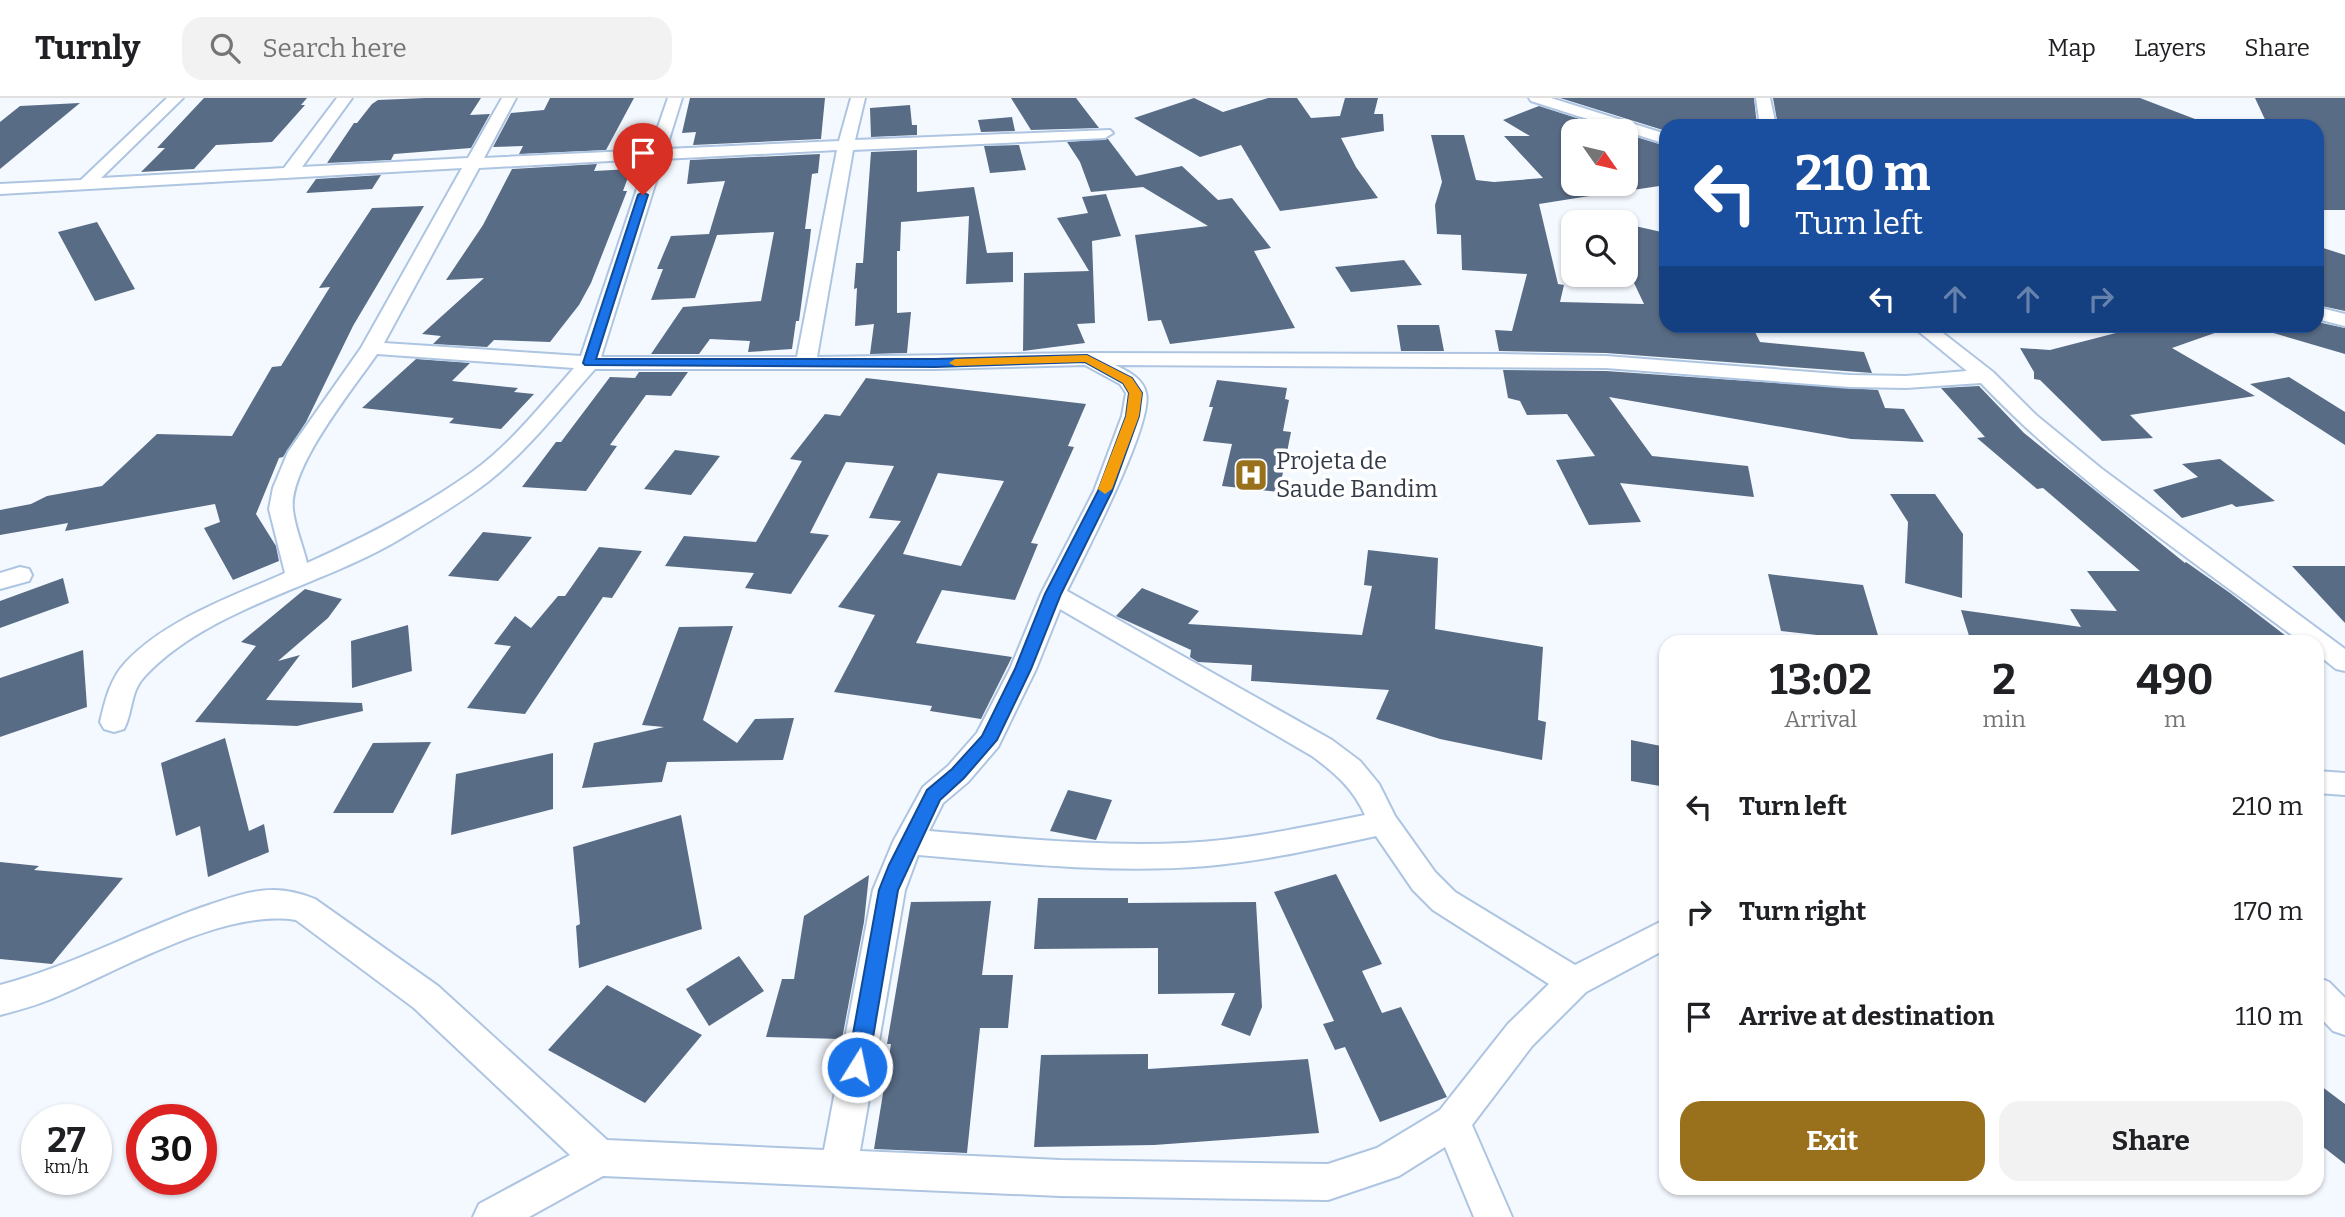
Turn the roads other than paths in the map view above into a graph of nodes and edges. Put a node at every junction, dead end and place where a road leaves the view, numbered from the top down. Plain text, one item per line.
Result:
1 (176, 98) edge
2 (345, 98) edge
3 (509, 98) edge
4 (675, 98) edge
5 (858, 98) edge
6 (1536, 98) edge
7 (1763, 98) edge
8 (1767, 119) edge
9 (1105, 133) dead end
10 (1659, 137) edge
11 (846, 146) junction
12 (656, 154) junction
13 (472, 163) junction
14 (290, 172) junction
15 (87, 183) junction
16 (0, 189) edge
17 (2324, 315) edge
18 (2345, 320) edge
19 (1932, 333) edge
20 (371, 348) junction
21 (1087, 359) junction
22 (806, 362) junction
23 (589, 363) junction
24 (1986, 376) junction
25 (299, 578) junction
26 (1053, 594) junction
27 (2308, 635) edge
28 (2324, 647) edge
29 (2345, 663) edge
30 (114, 722) dead end
31 (2324, 782) edge
32 (2345, 784) edge
33 (1384, 823) junction
34 (908, 842) junction
35 (1659, 937) edge
36 (1574, 982) junction
37 (2324, 999) edge
38 (0, 1000) edge
39 (2345, 1020) edge
40 (1453, 1122) junction
41 (600, 1158) junction
42 (839, 1168) junction
43 (492, 1217) edge
44 (1493, 1217) edge

1 - 15 street
2 - 14 street
3 - 13 street
4 - 12 street
5 - 11 street
6 - 10 street
7 - 8 street
9 - 11 street
11 - 12 street
11 - 22 street
12 - 13 street
12 - 23 street
13 - 14 street
13 - 20 street
14 - 15 street
15 - 16 street
17 - 18 street
19 - 24 street
20 - 23 street
20 - 25 street
21 - 22 street
21 - 24 street
21 - 26 street
22 - 23 street
23 - 25 street
24 - 27 street
25 - 30 street
26 - 33 street
26 - 34 street
28 - 29 street
31 - 32 street
33 - 34 street
33 - 36 street
34 - 42 street
35 - 36 street
36 - 40 street
37 - 39 street
38 - 41 street
40 - 42 street
40 - 44 street
41 - 42 street
41 - 43 street

